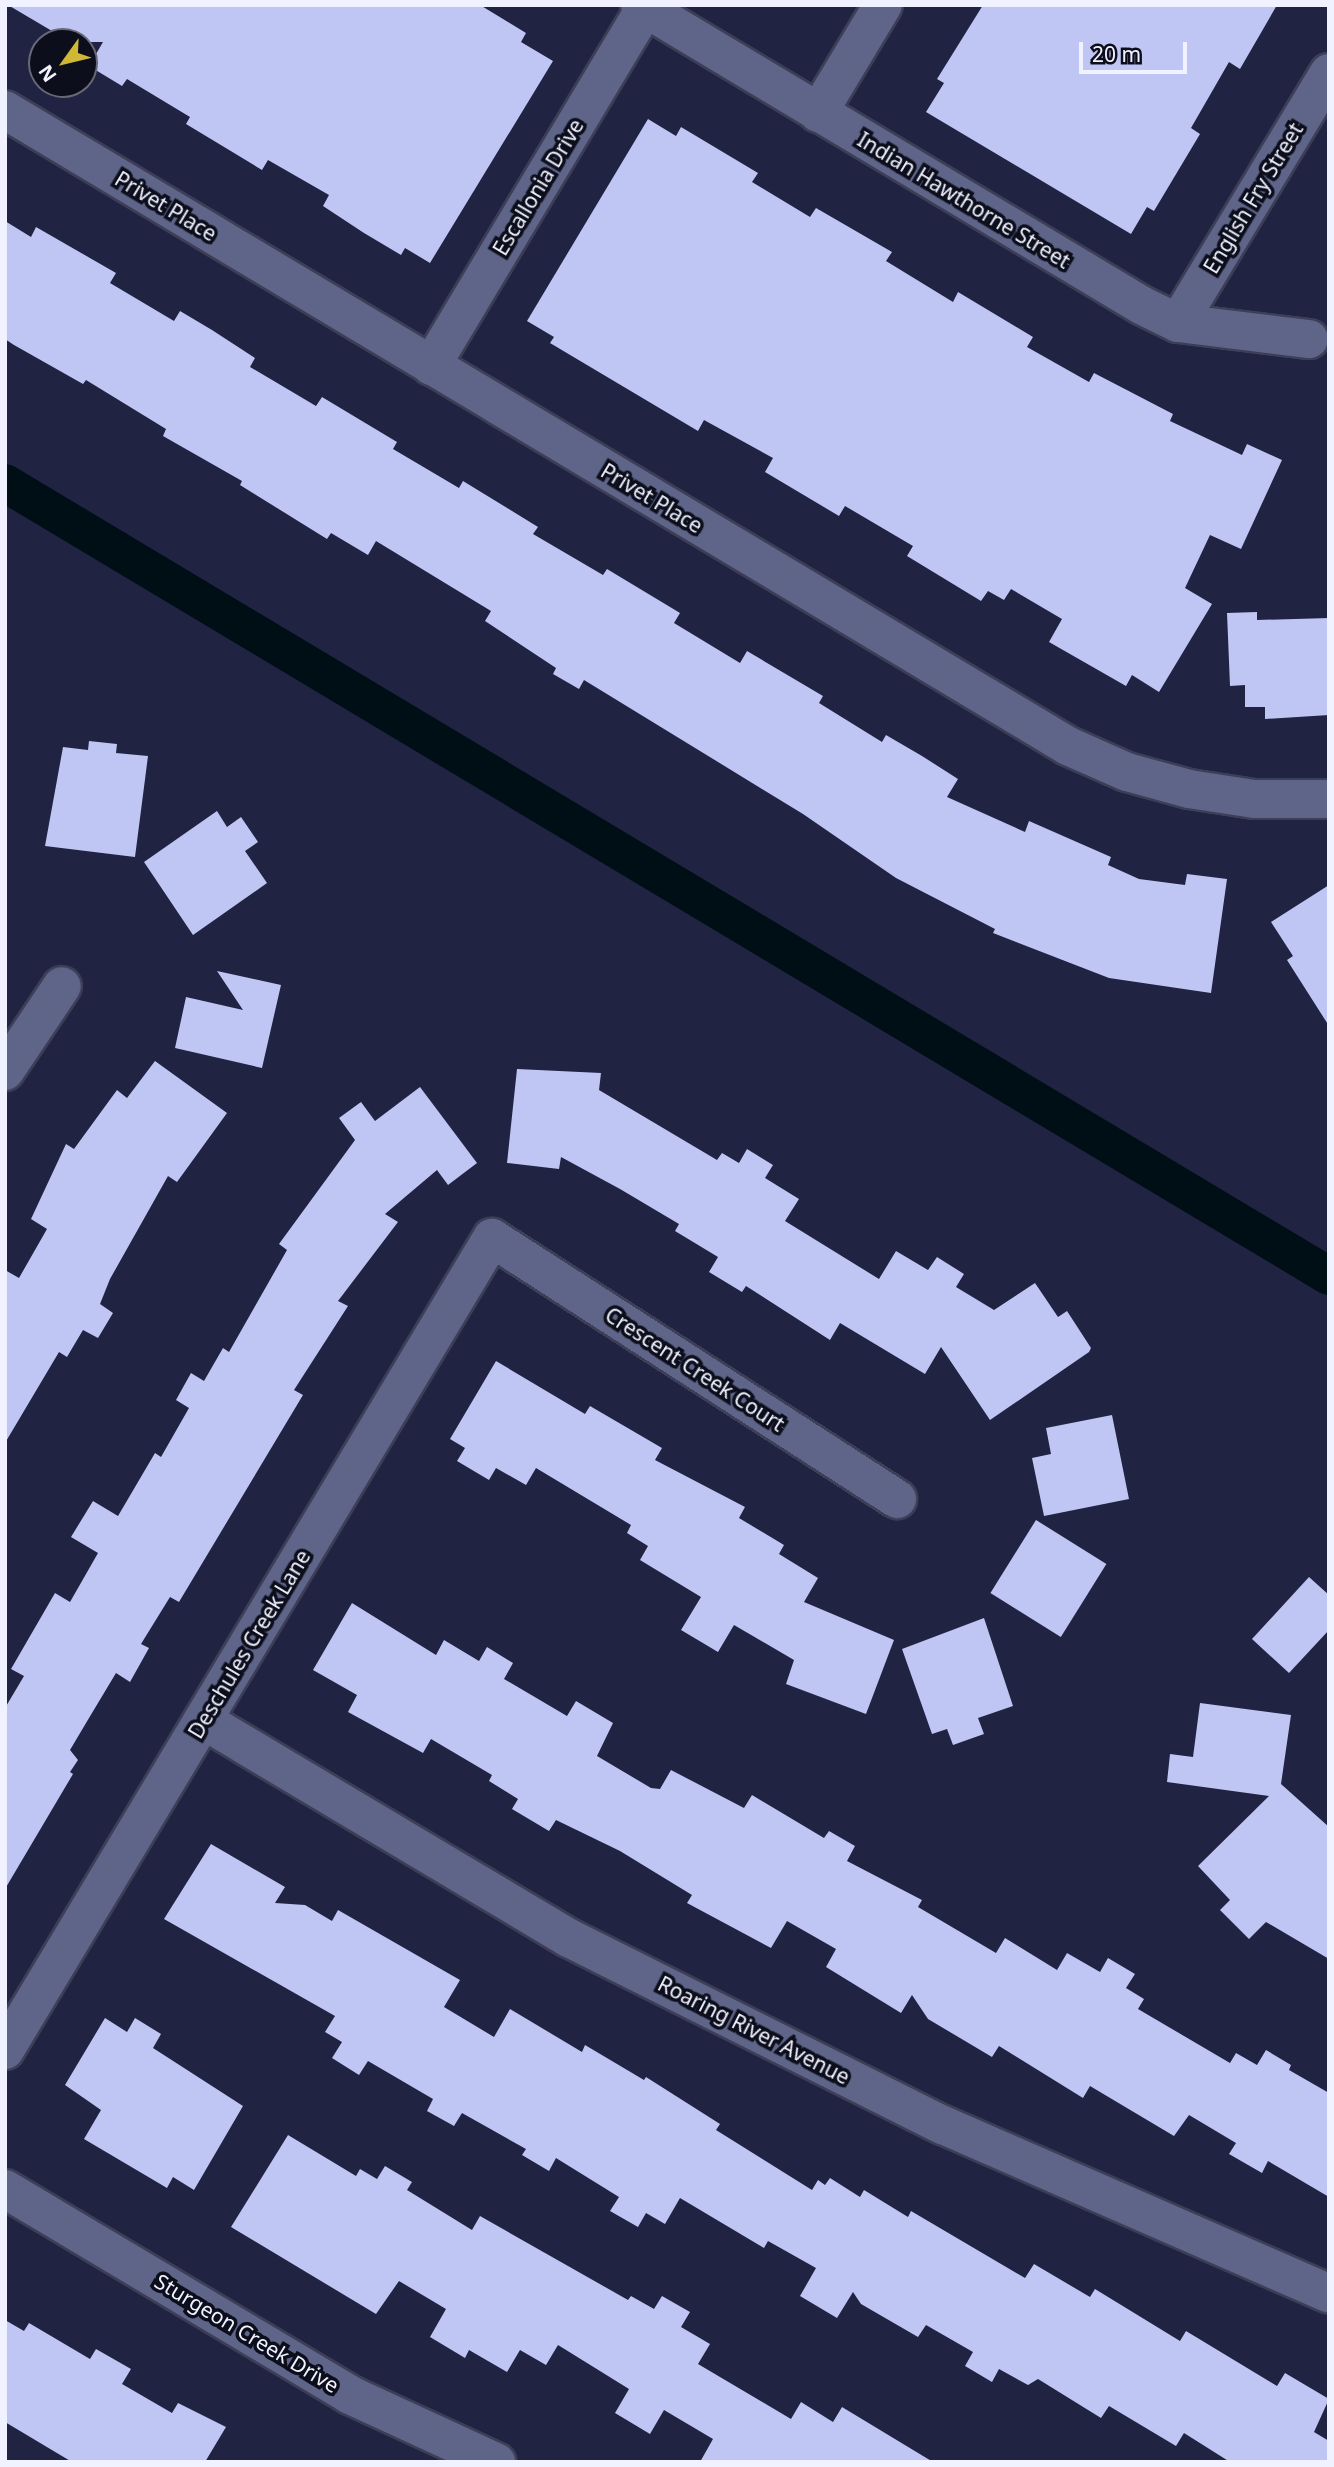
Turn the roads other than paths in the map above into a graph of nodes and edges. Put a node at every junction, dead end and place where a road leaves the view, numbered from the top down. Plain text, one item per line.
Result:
1 (883, 5) edge
2 (642, 7) edge
3 (1329, 72) edge
4 (5, 110) edge
5 (818, 113) junction
6 (1178, 323) junction
7 (1309, 339) dead end
8 (431, 366) junction
9 (1329, 799) edge
10 (62, 986) dead end
11 (5, 1071) edge
12 (492, 1238) joint
13 (897, 1499) dead end
14 (203, 1720) junction
15 (5, 2050) edge
16 (5, 2189) edge
17 (1329, 2294) edge
18 (496, 2462) edge

1 - 5 street
2 - 5 street, Indian Hawthorne Street
2 - 8 street, Escallonia Drive
3 - 6 street, English Fry Street
4 - 8 street, Privet Place
5 - 6 street, Indian Hawthorne Street
6 - 7 street, Indian Hawthorne Street
8 - 9 street, Privet Place
10 - 11 street
12 - 13 street, Crescent Creek Court
12 - 14 street, Deschules Creek Lane
14 - 15 street, Deschules Creek Lane
14 - 17 street, Roaring River Avenue
16 - 18 street, Sturgeon Creek Drive

